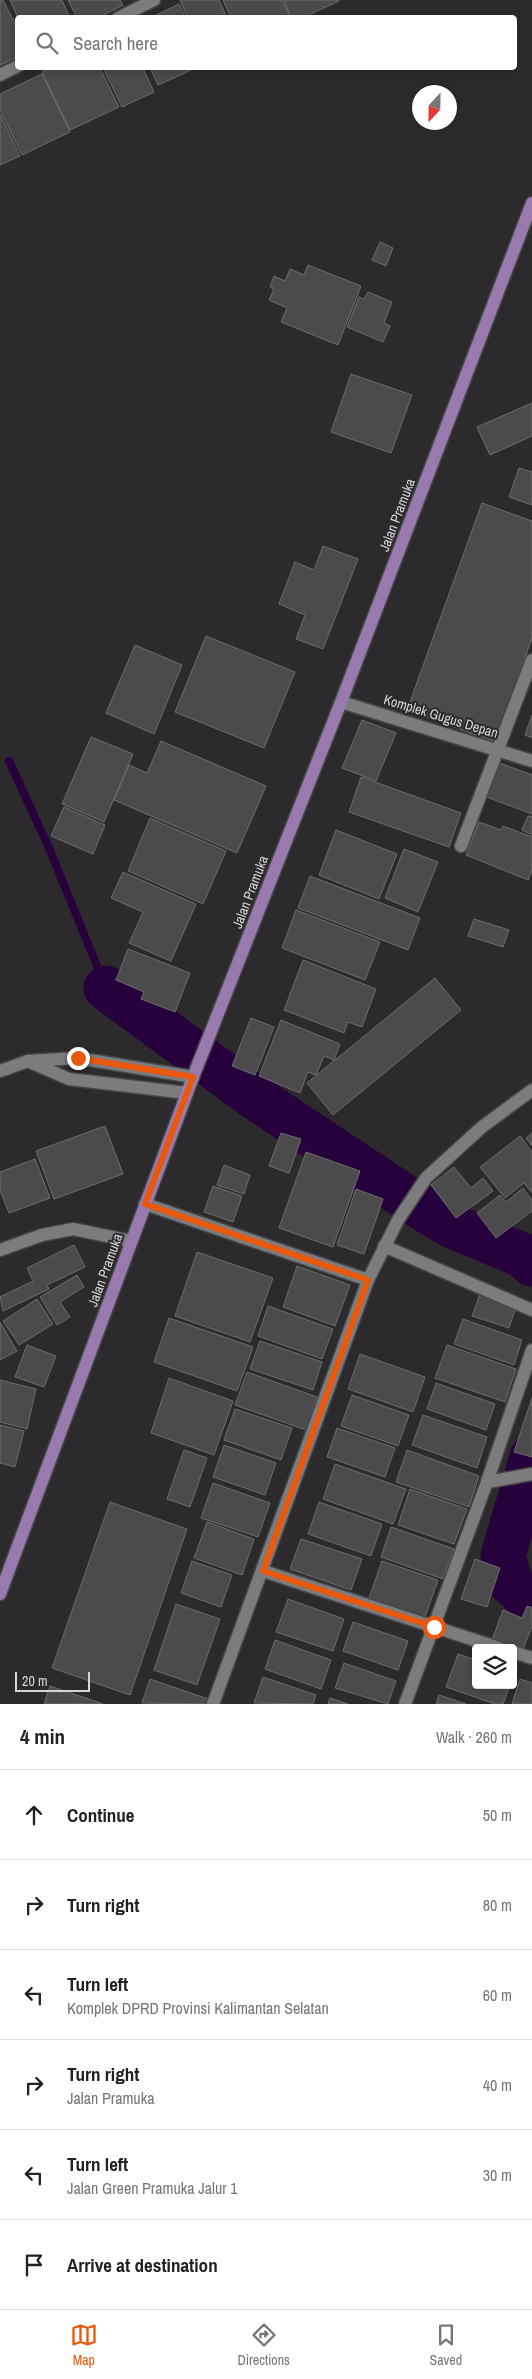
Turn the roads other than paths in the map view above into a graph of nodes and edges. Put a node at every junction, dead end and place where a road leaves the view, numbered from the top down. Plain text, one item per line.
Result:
1 (154, 0) edge
2 (124, 15) edge
3 (15, 68) edge
4 (0, 75) edge
5 (532, 203) edge
6 (532, 660) edge
7 (341, 702) junction
8 (499, 749) junction
9 (532, 761) edge
10 (461, 846) dead end
11 (28, 1061) junction
12 (0, 1071) edge
13 (194, 1073) junction
14 (532, 1090) edge
15 (187, 1093) junction
16 (145, 1204) junction
17 (131, 1241) junction
18 (384, 1246) junction
19 (0, 1250) edge
20 (368, 1280) junction
21 (532, 1310) edge
22 (532, 1350) edge
23 (532, 1474) edge
24 (487, 1482) junction
25 (263, 1571) junction
26 (0, 1594) edge
27 (434, 1627) junction
28 (487, 1644) edge
29 (517, 1653) edge
30 (532, 1658) edge
31 (213, 1704) edge
32 (405, 1704) edge

1 - 2 street
3 - 4 street
5 - 7 main road, Jalan Pramuka
6 - 8 street
7 - 8 street, Komplek Gugus Depan
7 - 13 main road, Jalan Pramuka
8 - 9 street, Komplek Gugus Depan
8 - 10 street
11 - 12 street
11 - 13 street
11 - 15 street
13 - 15 main road, Jalan Pramuka
14 - 18 street
15 - 16 main road, Jalan Pramuka
16 - 17 main road, Jalan Pramuka
16 - 20 street
17 - 19 street
17 - 26 main road, Jalan Pramuka
18 - 20 street
18 - 21 street
20 - 25 street
22 - 24 street
23 - 24 street
24 - 27 street
25 - 27 street
25 - 31 street
27 - 28 street
27 - 32 street
29 - 30 street

